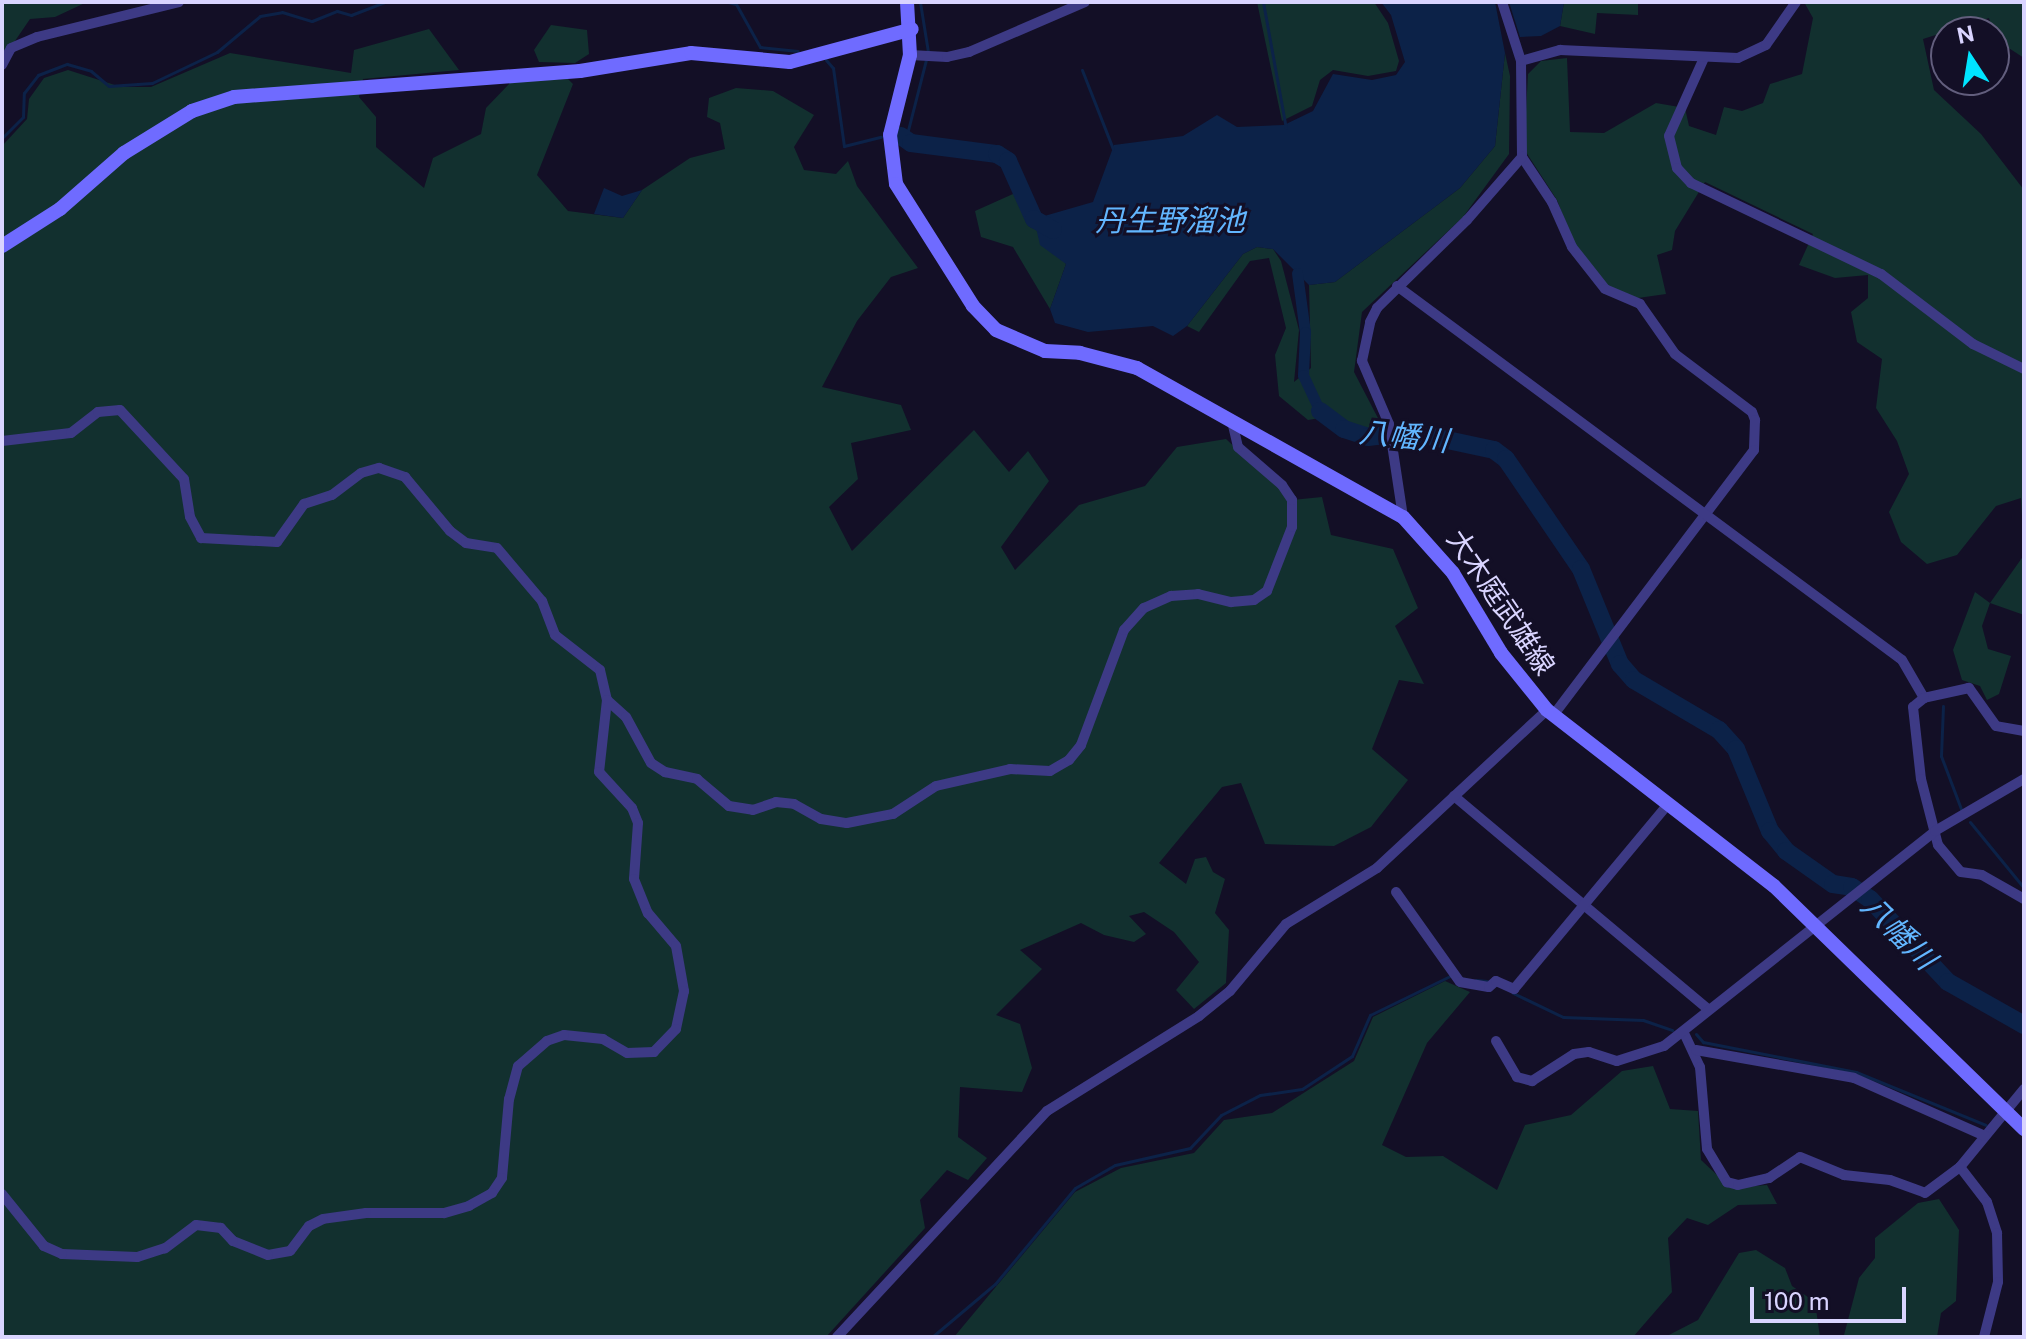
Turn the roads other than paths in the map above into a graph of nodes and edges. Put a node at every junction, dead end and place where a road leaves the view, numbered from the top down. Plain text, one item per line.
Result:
1 (179, 2) edge
2 (907, 2) edge
3 (1085, 2) edge
4 (1502, 2) edge
5 (1796, 2) edge
6 (912, 29) junction
7 (921, 56) junction
8 (1704, 58) junction
9 (1521, 61) junction
10 (2, 65) edge
11 (1522, 157) junction
12 (2, 246) edge
13 (1397, 286) junction
14 (2024, 369) edge
15 (1232, 422) junction
16 (2, 441) edge
17 (1705, 512) junction
18 (1403, 517) junction
19 (1924, 698) junction
20 (607, 700) junction
21 (1550, 713) junction
22 (2024, 731) edge
23 (2024, 779) edge
24 (1454, 796) junction
25 (1668, 804) junction
26 (1935, 831) junction
27 (1396, 892) dead end
28 (2024, 899) edge
29 (1584, 905) junction
30 (1818, 925) junction
31 (1707, 1008) junction
32 (1684, 1033) junction
33 (1496, 1041) dead end
34 (1696, 1050) junction
35 (2024, 1089) edge
36 (2005, 1111) junction
37 (2024, 1129) edge
38 (1985, 1136) junction
39 (1960, 1167) junction
40 (2, 1194) edge
41 (837, 1337) edge
42 (1984, 1337) edge

1 - 10 street
2 - 6 main road, 大木庭武雄線
3 - 7 street
4 - 9 street
5 - 8 street
6 - 7 main road, 大木庭武雄線
6 - 12 main road
7 - 15 main road, 大木庭武雄線
8 - 9 street
8 - 14 street
9 - 11 street
11 - 13 street
11 - 17 street
13 - 17 street
13 - 18 street
15 - 18 main road, 大木庭武雄線
15 - 20 street
16 - 20 street
17 - 19 street
17 - 21 street
18 - 21 main road, 大木庭武雄線
19 - 22 street
19 - 26 street
20 - 40 street
21 - 24 street
21 - 25 main road, 大木庭武雄線
23 - 26 street
24 - 29 street
24 - 41 street
25 - 29 street
25 - 30 main road, 大木庭武雄線
26 - 28 street
26 - 30 street
27 - 29 street
29 - 31 street
30 - 31 street
30 - 36 main road, 大木庭武雄線
31 - 32 street
32 - 33 street
32 - 34 street
34 - 38 street
34 - 39 street
35 - 36 street
36 - 37 main road, 大木庭武雄線
36 - 38 street
38 - 39 street
39 - 42 street

